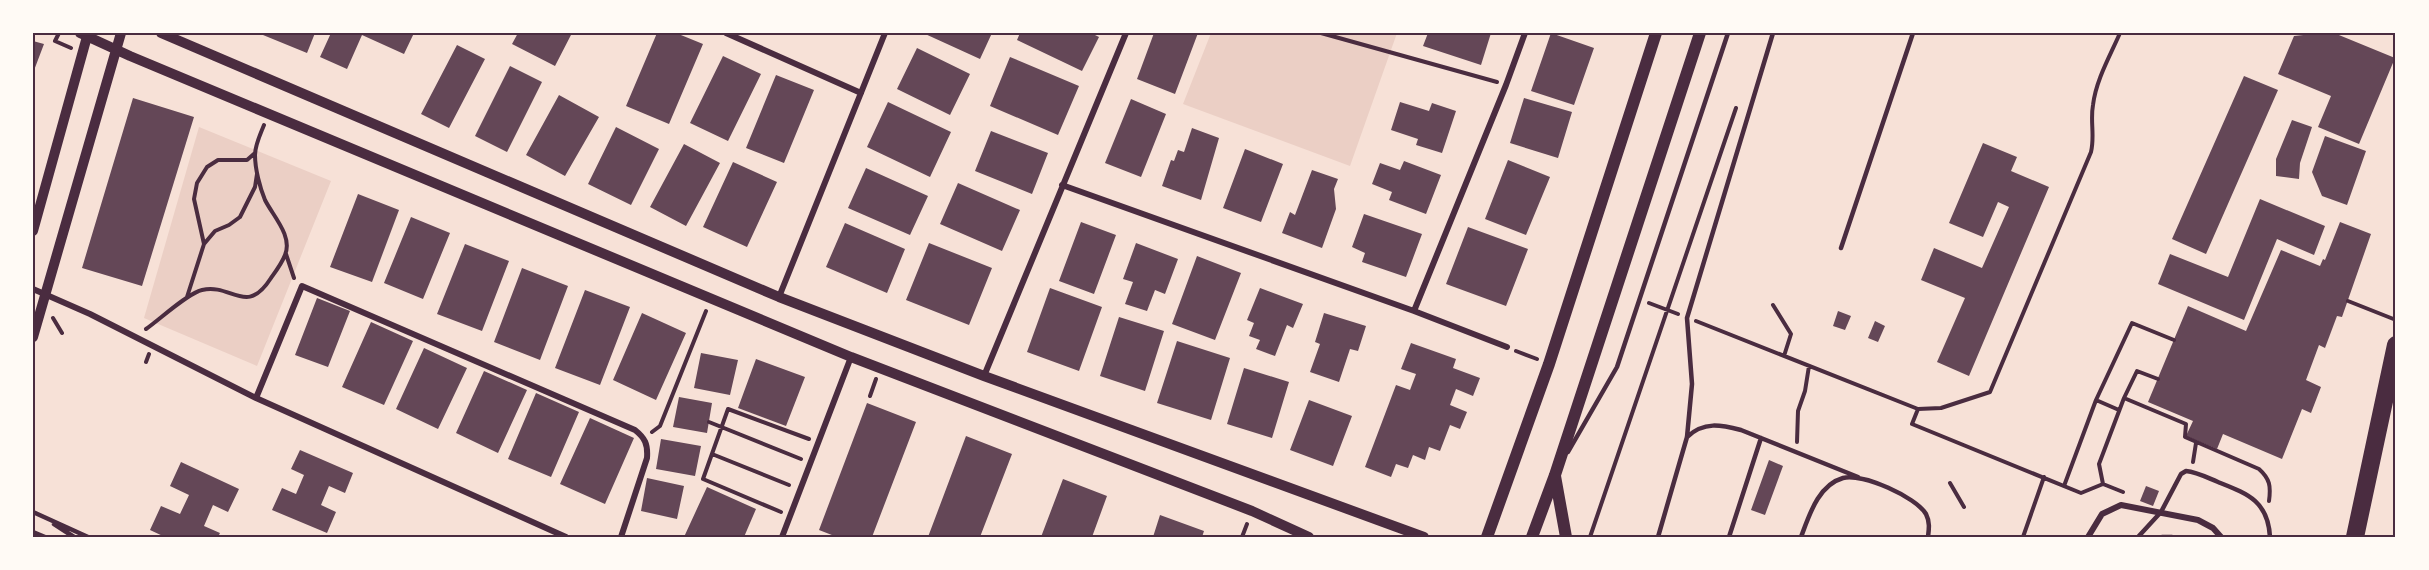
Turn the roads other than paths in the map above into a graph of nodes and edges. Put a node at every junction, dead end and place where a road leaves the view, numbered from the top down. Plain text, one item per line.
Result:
1 (121, 33) edge
2 (160, 33) edge
3 (726, 33) edge
4 (885, 33) edge
5 (1126, 33) edge
6 (1525, 33) edge
7 (1656, 33) edge
8 (1700, 33) edge
9 (1728, 33) edge
10 (1773, 33) edge
11 (1913, 33) edge
12 (85, 34) edge
13 (115, 50) junction
14 (861, 93) junction
15 (1062, 185) junction
16 (33, 231) edge
17 (1840, 248) dead end
18 (33, 289) edge
19 (44, 294) junction
20 (779, 297) junction
21 (1414, 311) junction
22 (33, 337) edge
23 (2396, 345) edge
24 (1507, 347) road end
25 (850, 357) junction
26 (984, 376) junction
27 (256, 398) junction
28 (1688, 437) junction
29 (1761, 438) junction
30 (1555, 475) junction
31 (1860, 477) junction
32 (2160, 512) junction
33 (35, 513) edge
34 (33, 532) edge
35 (45, 537) edge
36 (74, 537) edge
37 (88, 537) edge
38 (566, 537) edge
39 (621, 537) edge
40 (782, 537) edge
41 (1309, 537) edge
42 (1424, 537) edge
43 (1487, 537) edge
44 (1532, 537) edge
45 (1566, 537) edge
46 (1658, 537) edge
47 (1729, 537) edge
48 (1801, 537) edge
49 (1928, 537) edge
50 (2088, 537) edge
51 (2138, 537) edge
52 (2162, 537) edge
53 (2172, 537) edge
54 (2221, 537) edge
55 (2270, 537) edge
56 (2355, 537) edge

1 - 13 street
2 - 20 street
3 - 14 street
4 - 14 street
5 - 15 street
6 - 21 street
7 - 43 main road
8 - 30 main road
9 - 30 lane
10 - 28 lane
11 - 17 lane
12 - 13 street
12 - 16 street
13 - 19 street
13 - 25 street
14 - 20 street
15 - 21 street
15 - 26 street
18 - 19 street
19 - 22 street
19 - 27 street
20 - 26 street
21 - 24 street
23 - 56 highway
25 - 40 street
25 - 41 street
26 - 42 street
27 - 38 street
27 - 39 street
28 - 29 lane
28 - 46 lane
29 - 31 lane
29 - 47 lane
30 - 44 main road
30 - 45 main road
31 - 48 lane
31 - 49 lane
32 - 50 street
32 - 51 lane
32 - 54 street
32 - 55 lane
33 - 36 lane
33 - 37 lane
34 - 35 lane
52 - 53 lane

